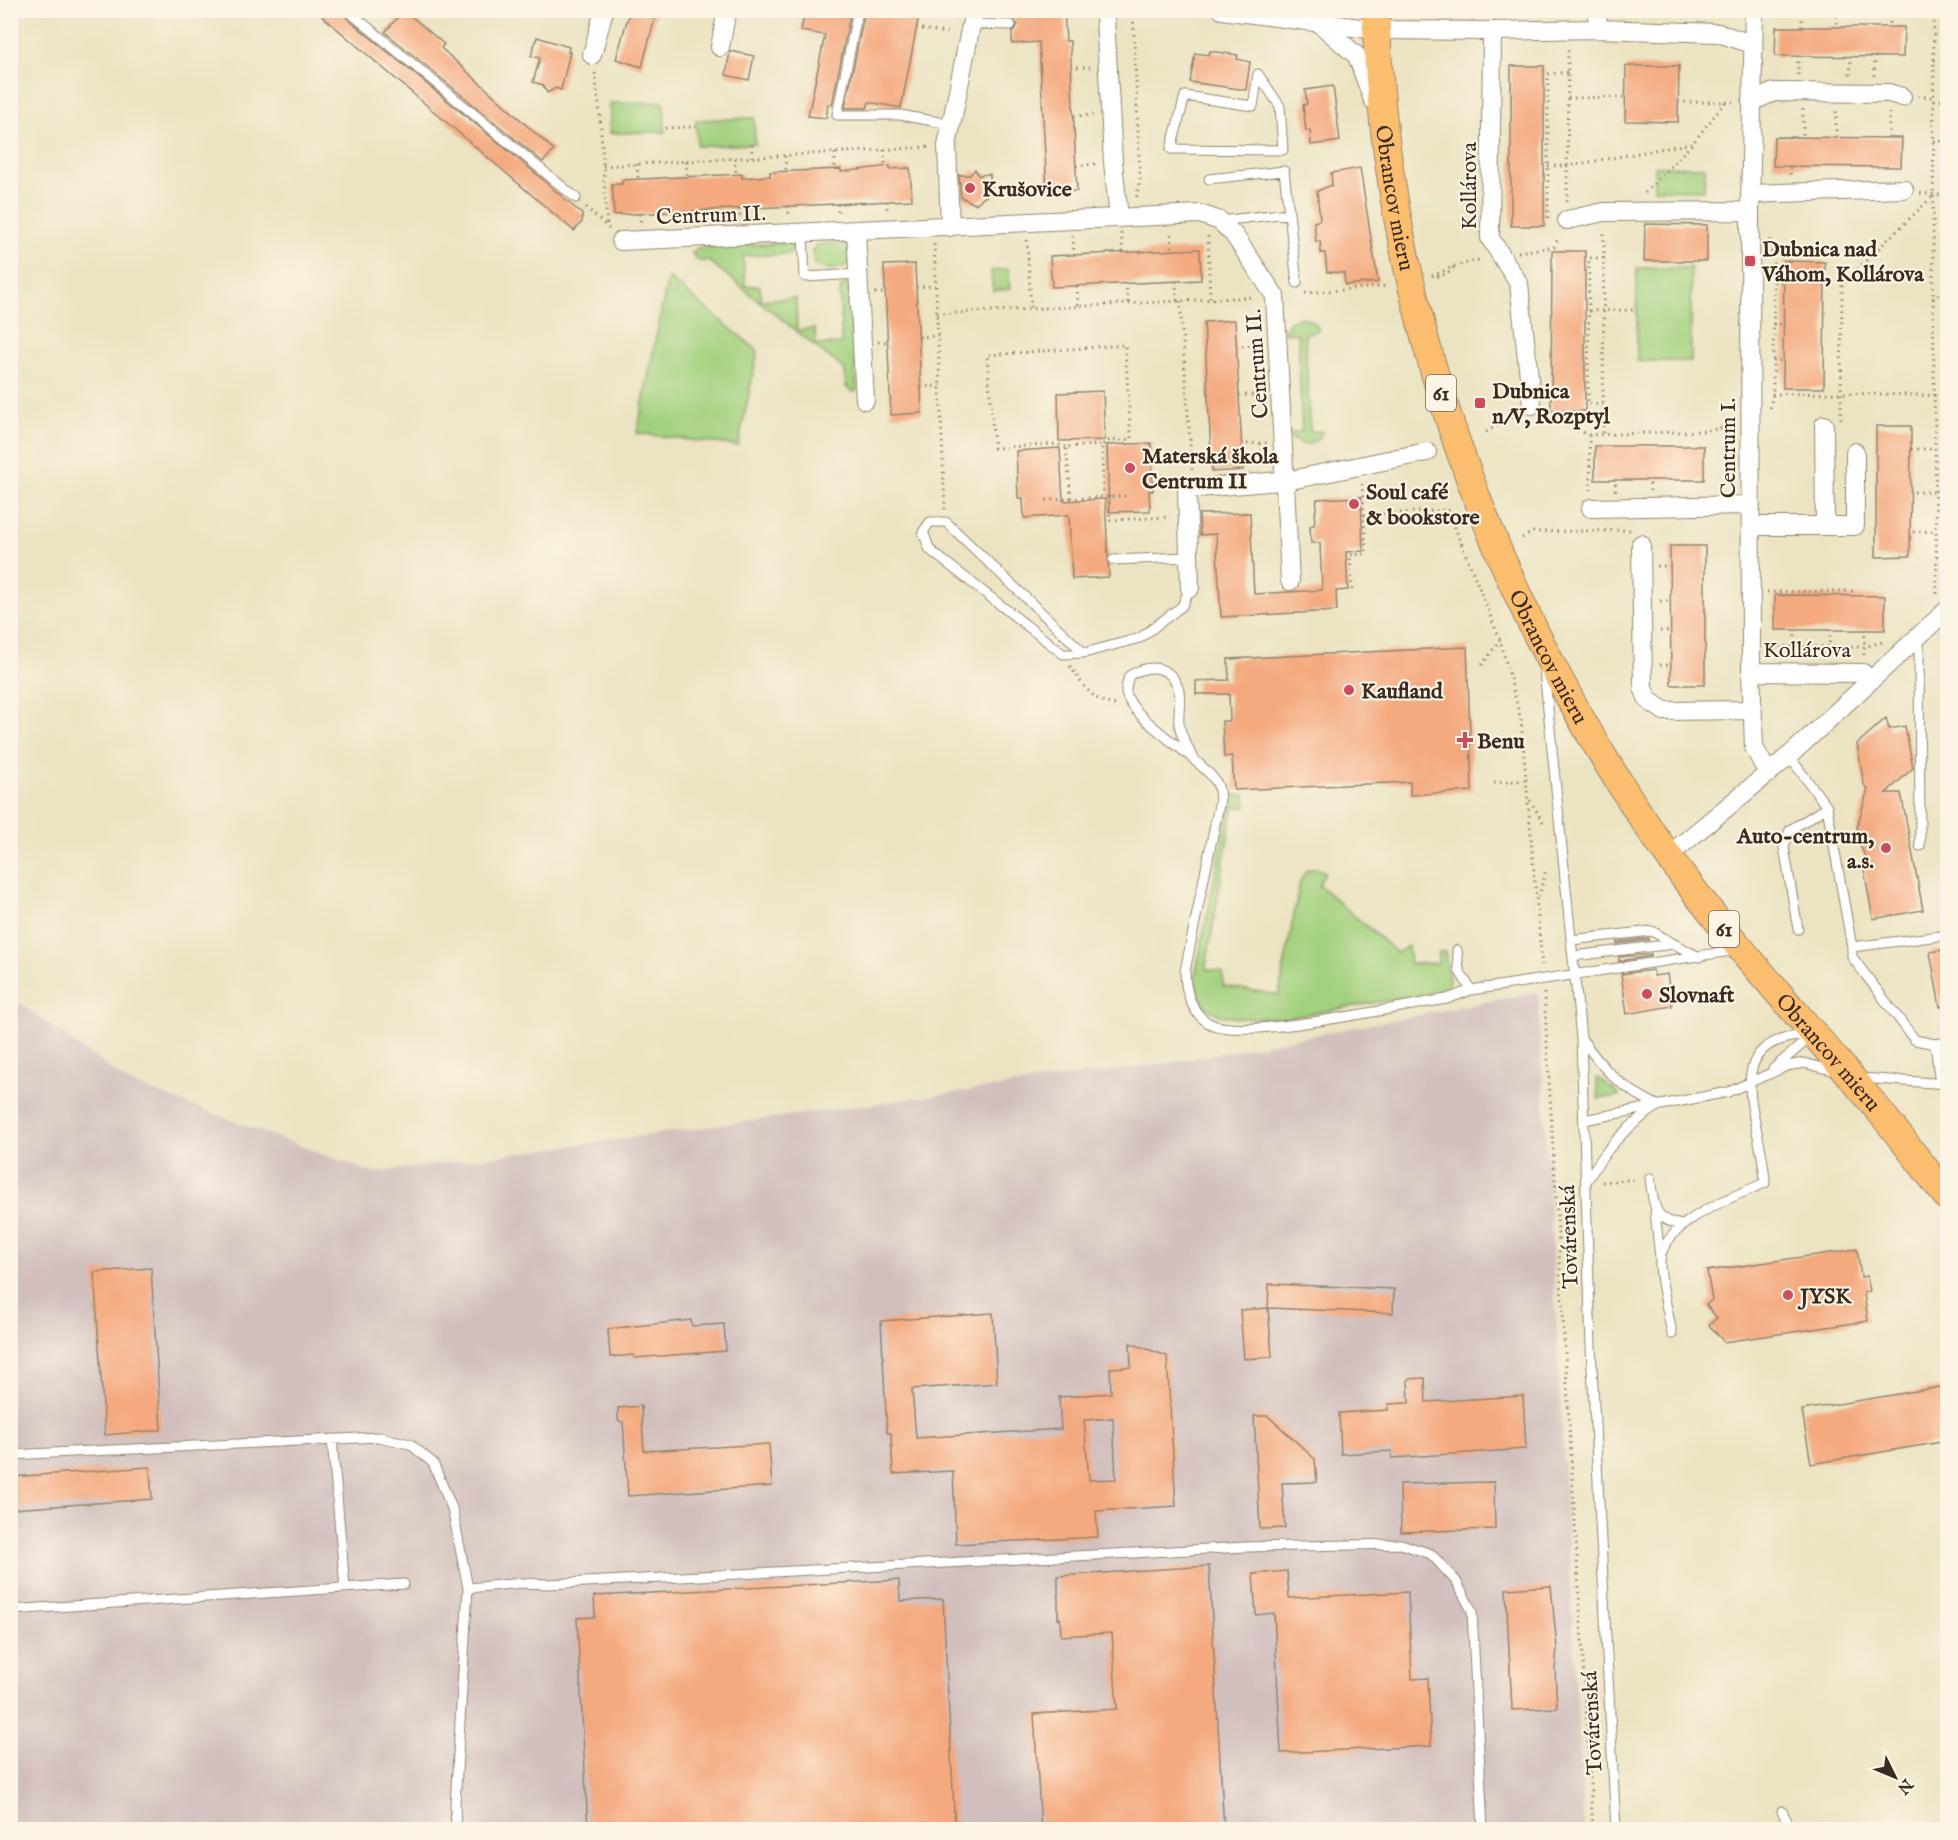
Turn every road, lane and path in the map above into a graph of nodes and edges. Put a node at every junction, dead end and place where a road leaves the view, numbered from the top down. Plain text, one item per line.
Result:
1 (347, 10) edge
2 (604, 10) edge
3 (727, 10) edge
4 (858, 10) edge
5 (1133, 10) edge
6 (1222, 10) edge
7 (1754, 10) edge
8 (1802, 10) edge
9 (1836, 10) edge
10 (1890, 10) edge
11 (1934, 11) edge
12 (1947, 12) edge
13 (1323, 16) edge
14 (972, 17) edge
15 (1105, 17) dead end
16 (1376, 20) edge
17 (1597, 20) edge
18 (1011, 26) dead end
19 (1802, 27) dead end
20 (1837, 27) dead end
21 (1890, 27) dead end
22 (916, 28) dead end
23 (1567, 30) junction
24 (1492, 32) junction
25 (1752, 44) junction
26 (949, 45) dead end
27 (720, 47) dead end
28 (592, 55) joint
29 (1798, 56) dead end
30 (1851, 56) dead end
31 (1875, 57) dead end
32 (1934, 60) junction
33 (1947, 60) edge
34 (1569, 72) junction
35 (1258, 74) joint
36 (1850, 77) dead end
37 (1874, 77) dead end
38 (1800, 86) junction
39 (1836, 94) junction
40 (1896, 95) joint
41 (1625, 97) dead end
42 (1568, 98) junction
43 (1934, 100) junction
44 (1947, 100) edge
45 (1678, 102) dead end
46 (1725, 102) junction
47 (1751, 102) junction
48 (942, 123) junction
49 (696, 127) dead end
50 (665, 128) dead end
51 (1803, 137) dead end
52 (1836, 137) dead end
53 (1889, 138) dead end
54 (1385, 141) junction
55 (1934, 141) junction
56 (1947, 141) edge
57 (1693, 143) junction
58 (752, 144) dead end
59 (939, 146) junction
60 (884, 149) junction
61 (835, 152) junction
62 (785, 155) junction
63 (932, 157) dead end
64 (735, 158) junction
65 (752, 158) junction
66 (686, 161) junction
67 (637, 164) junction
68 (603, 166) junction
69 (885, 166) dead end
70 (1548, 166) junction
71 (1568, 166) junction
72 (835, 169) dead end
73 (786, 172) dead end
74 (736, 175) dead end
75 (687, 177) dead end
76 (1209, 179) dead end
77 (639, 180) dead end
78 (1904, 189) joint
79 (1933, 196) junction
80 (1947, 196) edge
81 (576, 198) joint
82 (1750, 202) junction
83 (1135, 208) dead end
84 (1627, 211) junction
85 (1604, 212) junction
86 (1288, 213) junction
87 (1119, 218) junction
88 (1567, 220) junction
89 (1026, 223) junction
90 (607, 226) junction
91 (1214, 226) junction
92 (942, 227) junction
93 (856, 232) junction
94 (803, 234) junction
95 (1770, 237) dead end
96 (621, 241) joint
97 (1500, 255) junction
98 (1604, 258) junction
99 (1455, 266) junction
100 (859, 274) junction
101 (1176, 281) dead end
102 (1774, 282) junction
103 (1784, 282) dead end
104 (1297, 283) dead end
105 (1126, 284) dead end
106 (936, 286) junction
107 (1077, 286) dead end
108 (1389, 286) dead end
109 (1947, 286) edge
110 (916, 287) dead end
111 (1275, 296) junction
112 (1933, 299) junction
113 (1210, 300) junction
114 (1178, 301) junction
115 (1128, 304) junction
116 (1078, 306) junction
117 (1031, 309) junction
118 (1638, 310) dead end
119 (1589, 311) junction
120 (1604, 311) junction
121 (937, 314) junction
122 (1773, 324) junction
123 (1783, 324) dead end
124 (938, 336) junction
125 (919, 337) dead end
126 (1278, 344) junction
127 (1236, 346) dead end
128 (1773, 361) junction
129 (1783, 361) dead end
130 (940, 386) junction
131 (921, 387) dead end
132 (1840, 393) junction
133 (1773, 394) junction
134 (1935, 396) junction
135 (1947, 396) edge
136 (865, 400) dead end
137 (1603, 404) junction
138 (1751, 404) junction
139 (1532, 405) joint
140 (1504, 422) dead end
141 (1738, 425) dead end
142 (1833, 426) joint
143 (1486, 432) dead end
144 (1603, 433) junction
145 (1589, 435) junction
146 (1102, 445) junction
147 (1066, 447) junction
148 (1911, 449) dead end
149 (1935, 449) junction
150 (1427, 452) dead end
151 (1855, 453) dead end
152 (1361, 465) junction
153 (1287, 480) junction
154 (1193, 489) junction
155 (1914, 492) dead end
156 (1935, 492) junction
157 (1103, 496) junction
158 (1109, 496) junction
159 (1126, 496) dead end
160 (1071, 498) junction
161 (1046, 500) dead end
162 (1750, 505) junction
163 (1591, 508) joint
164 (1364, 515) junction
165 (1186, 516) junction
166 (946, 522) junction
167 (1751, 526) junction
168 (1825, 526) junction
169 (1936, 531) junction
170 (1913, 532) dead end
171 (1522, 538) dead end
172 (1641, 544) joint
173 (1188, 557) junction
174 (1113, 560) dead end
175 (1290, 581) dead end
176 (1190, 588) joint
177 (1352, 590) dead end
178 (1854, 591) dead end
179 (1762, 592) dead end
180 (1932, 623) edge
181 (1795, 630) dead end
182 (1830, 630) dead end
183 (1865, 630) dead end
184 (1500, 640) junction
185 (1541, 645) junction
186 (1761, 646) dead end
187 (1795, 646) junction
188 (1829, 647) junction
189 (1864, 647) junction
190 (1061, 652) junction
191 (1084, 653) junction
192 (1482, 665) dead end
193 (1751, 672) junction
194 (1794, 672) junction
195 (1828, 672) junction
196 (1863, 673) joint
197 (1132, 707) junction
198 (1752, 710) junction
199 (1789, 756) junction
200 (1196, 762) junction
201 (1768, 774) junction
202 (1527, 780) junction
203 (1494, 783) dead end
204 (1529, 798) junction
205 (1827, 807) junction
206 (1544, 825) dead end
207 (1920, 846) dead end
208 (1668, 856) junction
209 (1546, 869) dead end
210 (1538, 899) junction
211 (1798, 929) dead end
212 (1947, 935) edge
213 (1571, 939) junction
214 (1674, 944) junction
215 (1852, 947) junction
216 (1741, 949) junction
217 (1456, 950) dead end
218 (1573, 956) junction
219 (1700, 957) junction
220 (1575, 976) junction
221 (1543, 981) junction
222 (1471, 990) junction
223 (1814, 1034) junction
224 (1581, 1038) junction
225 (1947, 1042) edge
226 (1935, 1044) junction
227 (1767, 1074) junction
228 (1852, 1078) junction
229 (1748, 1083) junction
230 (1944, 1084) edge
231 (1659, 1106) junction
232 (1584, 1120) junction
233 (1650, 1178) dead end
234 (1626, 1181) dead end
235 (1586, 1182) junction
236 (1604, 1182) dead end
237 (1575, 1184) dead end
238 (1556, 1186) junction
239 (1947, 1198) edge
240 (1654, 1206) junction
241 (1682, 1225) junction
242 (1660, 1260) junction
243 (1672, 1334) dead end
244 (332, 1439) junction
245 (10, 1455) edge
246 (404, 1584) dead end
247 (345, 1588) junction
248 (468, 1588) junction
249 (10, 1610) edge
250 (1782, 1811) dead end
251 (456, 1830) edge
252 (1483, 1830) edge
253 (1593, 1830) edge
254 (1616, 1830) edge
255 (1791, 1830) edge

1 - 81 lane
2 - 28 street
3 - 27 street
4 - 48 lane
5 - 83 path
6 - 13 street
7 - 25 street, Centrum I.
8 - 19 path
9 - 20 path
10 - 21 path
11 - 12 path
11 - 32 path
13 - 16 street
13 - 54 street
14 - 18 lane
14 - 48 street
15 - 87 street
16 - 24 street
16 - 54 main road, Obrancov mieru / 61
17 - 23 street
17 - 25 street
22 - 26 path
23 - 24 street
23 - 34 path
24 - 97 street, Kollárova
25 - 47 street, Centrum I.
28 - 68 path
29 - 38 path
30 - 36 path
31 - 37 path
32 - 33 path
32 - 43 path
34 - 42 path
34 - 70 path
35 - 35 lane
38 - 39 street
38 - 47 street
38 - 51 path
39 - 40 street
39 - 52 path
40 - 53 path
41 - 42 path
42 - 71 path
43 - 44 path
43 - 55 path
45 - 46 path
46 - 47 path
46 - 57 path
47 - 82 street, Centrum I.
48 - 59 street
48 - 59 path
49 - 50 path
54 - 185 main road, Obrancov mieru / 61
55 - 56 path
55 - 79 path
57 - 71 path
57 - 84 path
58 - 65 path
59 - 60 path
59 - 63 path
59 - 92 street
60 - 61 path
60 - 69 path
61 - 62 path
61 - 72 path
62 - 65 path
62 - 73 path
64 - 65 path
64 - 66 path
64 - 74 path
66 - 67 path
66 - 75 path
67 - 68 path
67 - 77 path
68 - 90 path
70 - 71 path
70 - 88 path
71 - 88 path
76 - 86 lane
78 - 79 path
78 - 82 street
79 - 80 path
79 - 112 path
79 - 132 path
81 - 90 path
82 - 84 street
82 - 138 street, Centrum I.
84 - 85 street
85 - 88 street
85 - 98 path
86 - 91 lane
86 - 104 lane
87 - 89 street, Centrum II.
87 - 91 street, Centrum II.
88 - 97 path
89 - 92 street, Centrum II.
89 - 117 path
90 - 96 path
91 - 111 street, Centrum II.
91 - 113 path
92 - 93 street, Centrum II.
92 - 106 path
93 - 94 street, Centrum II.
93 - 100 street
94 - 96 street, Centrum II.
94 - 100 lane
95 - 102 path
97 - 99 path
97 - 139 street, Kollárova
98 - 119 path
98 - 120 path
99 - 99 path
100 - 136 street
101 - 114 path
102 - 103 path
102 - 122 path
105 - 115 path
106 - 110 path
106 - 121 path
107 - 116 path
108 - 111 path
109 - 112 path
111 - 113 path
111 - 126 street, Centrum II.
112 - 134 path
113 - 114 path
114 - 115 path
114 - 154 path
115 - 116 path
116 - 117 path
117 - 121 path
118 - 120 path
119 - 120 path
119 - 137 path
120 - 137 path
121 - 124 path
122 - 123 path
122 - 128 path
124 - 125 path
124 - 130 path
126 - 127 path
126 - 153 street, Centrum II.
128 - 129 path
128 - 133 path
130 - 131 path
130 - 166 path
132 - 133 path
132 - 134 path
132 - 142 path
133 - 138 path
134 - 135 path
134 - 149 path
137 - 144 path
138 - 162 street, Centrum I.
139 - 145 path
140 - 143 path
141 - 144 path
142 - 168 street
144 - 145 path
145 - 163 path
146 - 147 path
146 - 147 path
146 - 157 path
147 - 160 path
148 - 149 path
149 - 156 path
150 - 152 street
151 - 168 street, Centrum I.
152 - 153 street
152 - 164 path
153 - 154 street
153 - 175 street, Centrum II.
154 - 165 street
155 - 156 path
156 - 169 path
157 - 158 path
157 - 160 path
158 - 159 path
158 - 165 path
160 - 161 path
162 - 163 street
162 - 167 street, Centrum I.
164 - 177 path
164 - 184 path
165 - 173 street
166 - 190 lane
166 - 191 lane
167 - 168 street, Centrum I.
167 - 193 street
169 - 170 path
169 - 180 path
171 - 172 path
172 - 198 street
173 - 174 lane
173 - 176 street
176 - 191 lane
178 - 179 path
180 - 189 path
180 - 199 street
180 - 207 lane
181 - 187 path
182 - 188 path
183 - 189 path
184 - 192 path
184 - 202 path
185 - 208 main road, Obrancov mieru / 61
185 - 213 lane, Továrenská
186 - 187 path
187 - 188 path
187 - 194 path
188 - 189 path
188 - 195 path
189 - 196 path
190 - 191 lane
190 - 197 path
193 - 194 street, Kollárova
193 - 198 street
194 - 195 street, Kollárova
195 - 196 street, Kollárova
197 - 200 lane
197 - 200 lane
198 - 201 street
199 - 201 street
199 - 205 lane
200 - 222 lane
201 - 208 street
202 - 203 path
202 - 204 path
204 - 206 path
204 - 210 path
205 - 211 lane
205 - 215 lane
208 - 216 main road, Obrancov mieru / 61
209 - 210 path
210 - 221 path
212 - 215 lane
213 - 214 lane
213 - 218 lane, Továrenská
214 - 218 lane
214 - 219 lane
215 - 226 lane
216 - 219 lane
216 - 223 main road, Obrancov mieru / 61
217 - 222 lane
218 - 220 lane, Továrenská
219 - 220 lane
220 - 221 lane
220 - 224 lane, Továrenská
221 - 222 lane
221 - 238 path
223 - 227 lane
223 - 228 main road, Obrancov mieru / 61
223 - 229 lane
224 - 231 lane
224 - 232 lane, Továrenská
225 - 226 lane
226 - 230 lane
227 - 228 lane
227 - 229 lane
228 - 230 lane
228 - 239 main road, Obrancov mieru / 61
229 - 231 lane
229 - 241 lane
231 - 232 lane
231 - 235 lane
232 - 235 lane, Továrenská
233 - 240 lane
234 - 236 path
235 - 254 lane, Továrenská
237 - 238 path
238 - 253 path
240 - 241 lane
240 - 242 lane
241 - 242 lane
242 - 243 lane
244 - 245 lane
244 - 247 lane
244 - 248 lane
246 - 247 lane
247 - 249 lane
248 - 251 lane
248 - 252 lane
250 - 255 lane

